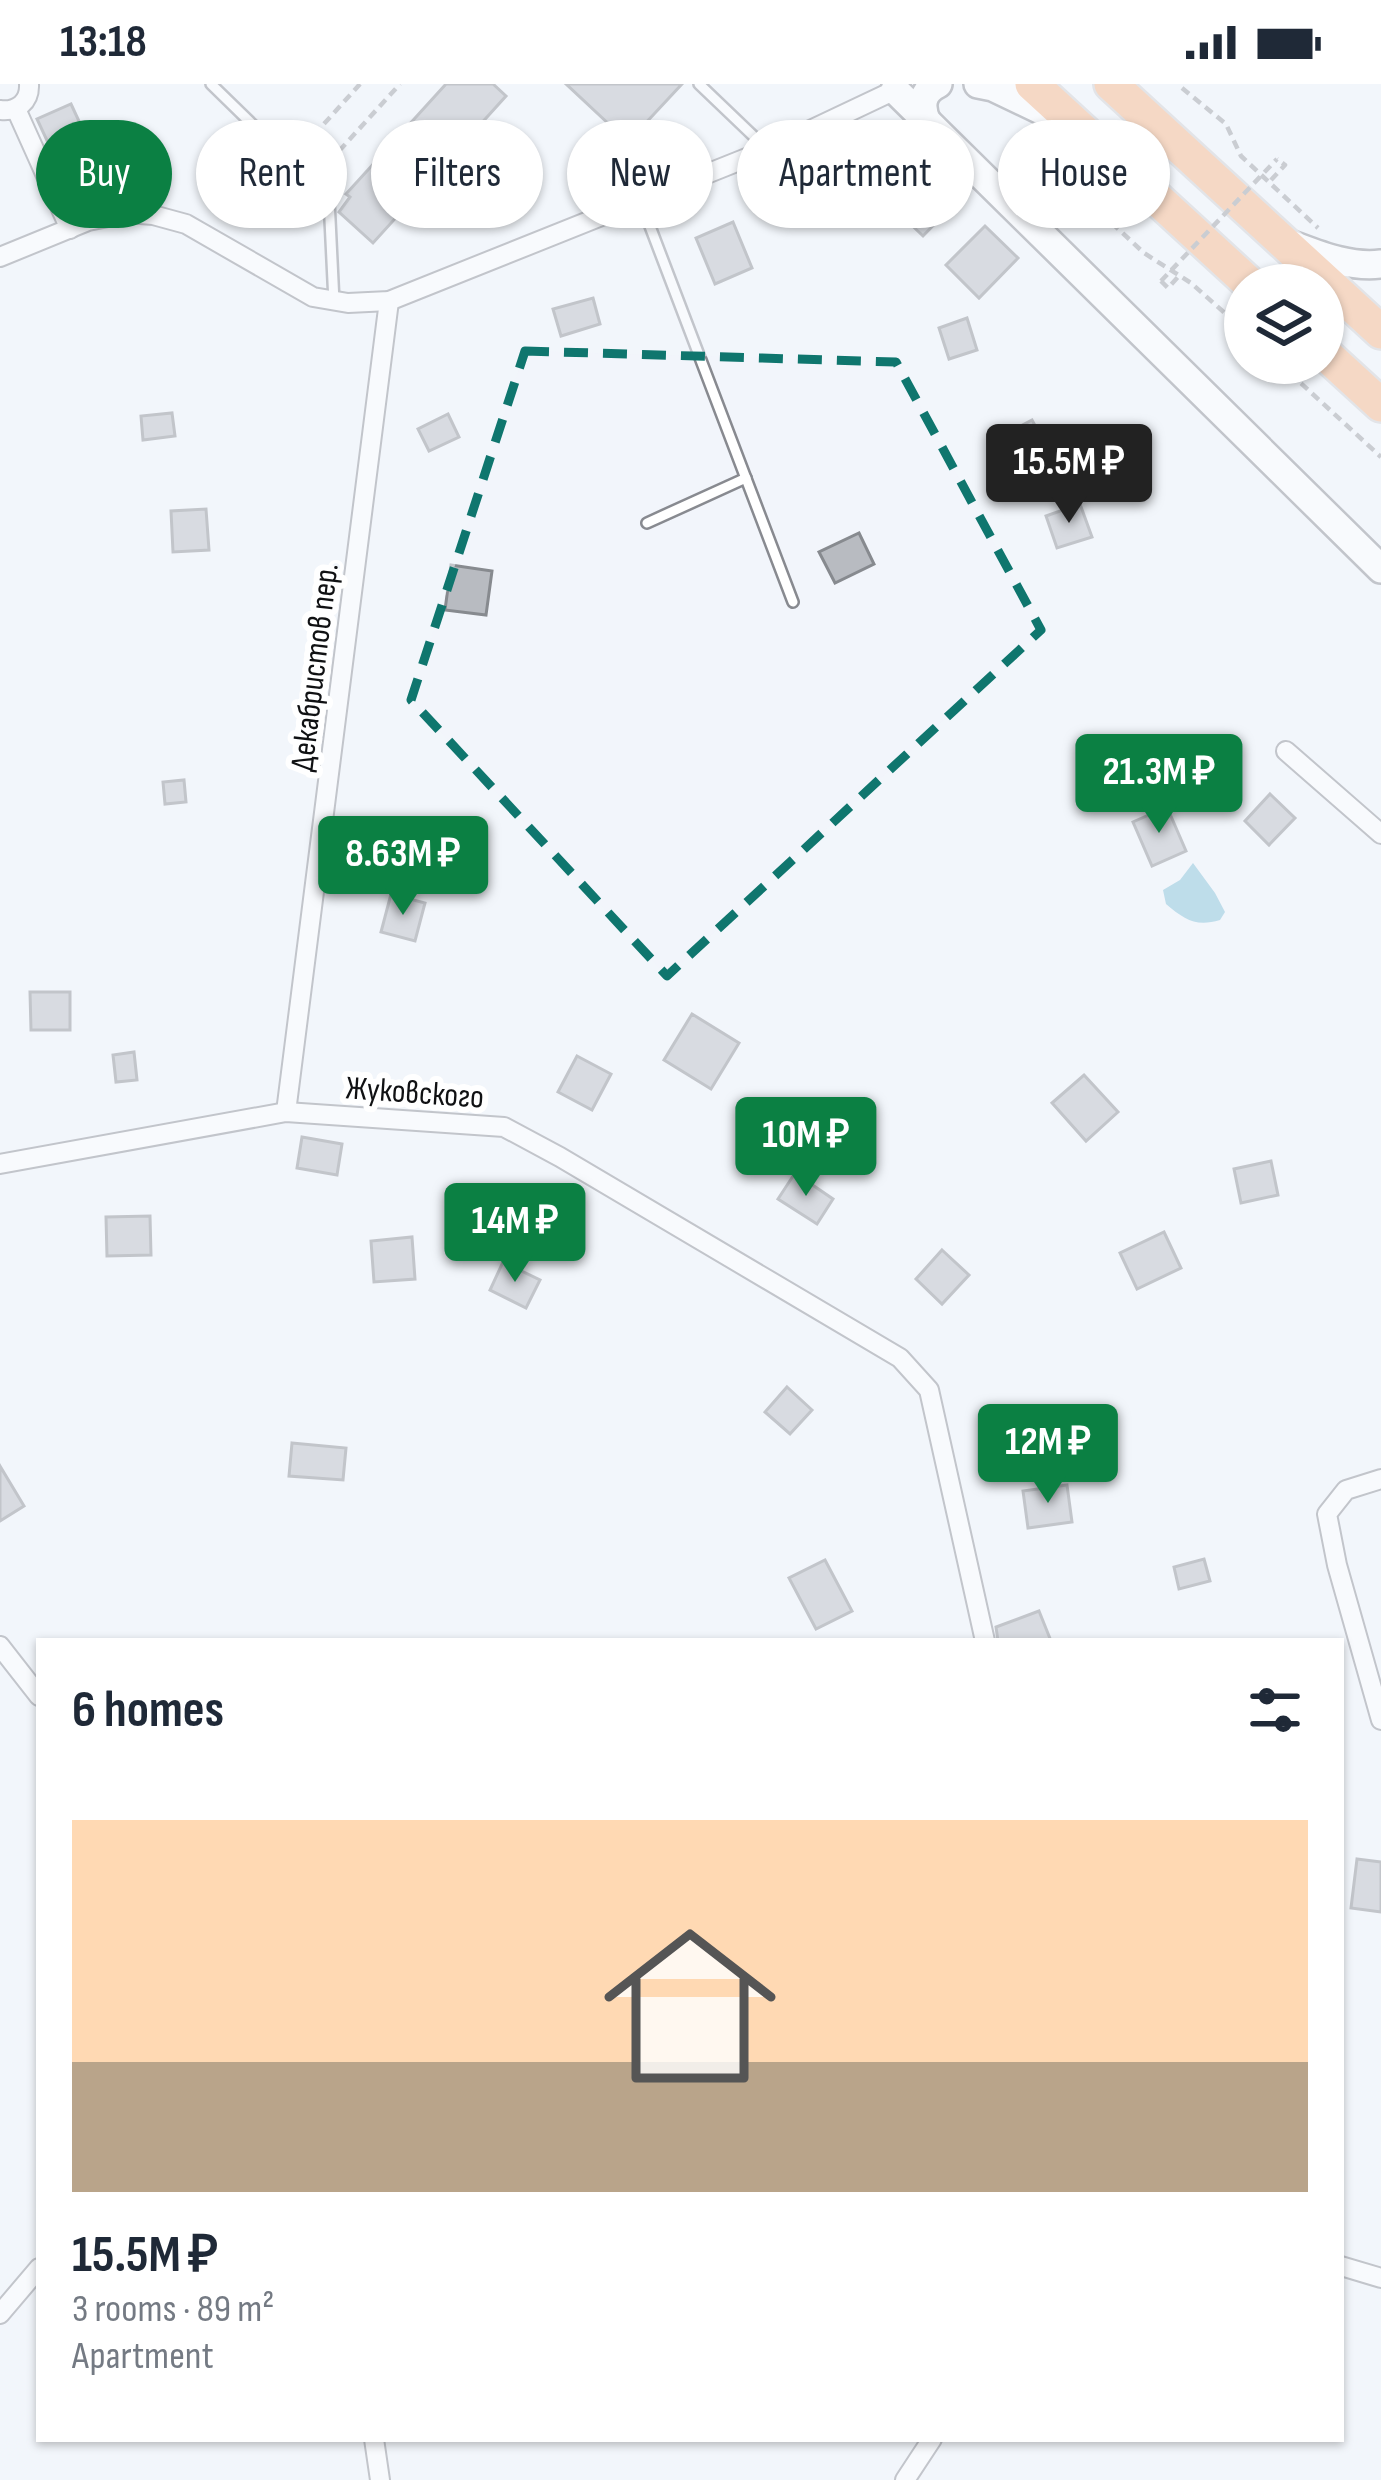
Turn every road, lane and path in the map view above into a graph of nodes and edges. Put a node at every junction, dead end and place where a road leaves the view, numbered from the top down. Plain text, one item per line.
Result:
1 (28, 84) edge
2 (211, 84) edge
3 (360, 84) edge
4 (400, 84) edge
5 (699, 84) edge
6 (938, 84) edge
7 (978, 84) edge
8 (1032, 84) edge
9 (1112, 84) edge
10 (904, 86) edge
11 (1182, 88) dead end
12 (8, 109) edge
13 (249, 120) edge
14 (328, 120) edge
15 (737, 120) edge
16 (830, 120) edge
17 (926, 120) edge
18 (926, 120) edge
19 (1061, 120) edge
20 (1072, 120) edge
21 (347, 142) edge
22 (36, 161) edge
23 (974, 168) edge
24 (1269, 182) junction
25 (1170, 210) edge
26 (332, 228) edge
27 (571, 228) edge
28 (651, 228) edge
29 (1117, 228) edge
30 (70, 229) joint
31 (1323, 232) dead end
32 (1284, 242) junction
33 (0, 257) edge
34 (1228, 264) edge
35 (1381, 264) edge
36 (1180, 275) junction
37 (334, 302) junction
38 (389, 302) junction
39 (1224, 314) edge
40 (1381, 332) edge
41 (1344, 371) edge
42 (1302, 384) edge
43 (1381, 405) edge
44 (1381, 457) edge
45 (746, 478) junction
46 (647, 523) dead end
47 (1381, 569) edge
48 (794, 602) dead end
49 (1286, 751) dead end
50 (1381, 834) edge
51 (286, 1112) junction
52 (0, 1164) edge
53 (1381, 1479) edge
54 (984, 1638) edge
55 (0, 1646) edge
56 (36, 1692) edge
57 (1381, 1720) edge
58 (1344, 2267) edge
59 (36, 2272) edge
60 (1381, 2278) edge
61 (0, 2314) edge
62 (374, 2442) edge
63 (930, 2442) edge
64 (380, 2480) edge
65 (905, 2480) edge

1 - 12 street
2 - 13 lane
3 - 14 path
4 - 21 path
5 - 15 lane
6 - 17 street
7 - 19 street
8 - 20 highway
9 - 32 highway
10 - 16 street
10 - 18 street
11 - 24 path
12 - 22 street
23 - 47 street
24 - 31 path
24 - 36 path, bridge
25 - 34 highway
26 - 37 lane
27 - 38 street
28 - 45 lane
29 - 36 path
30 - 33 street
30 - 37 street
32 - 35 street
32 - 40 highway
36 - 39 path
37 - 38 street
38 - 51 street, Декабристов пер.
41 - 43 highway
42 - 44 path
45 - 46 lane
45 - 48 lane
49 - 50 street
51 - 52 street, Жуковского
51 - 54 street, Жуковского
53 - 57 street
55 - 56 street
58 - 60 street
59 - 61 street
62 - 64 street
63 - 65 street

